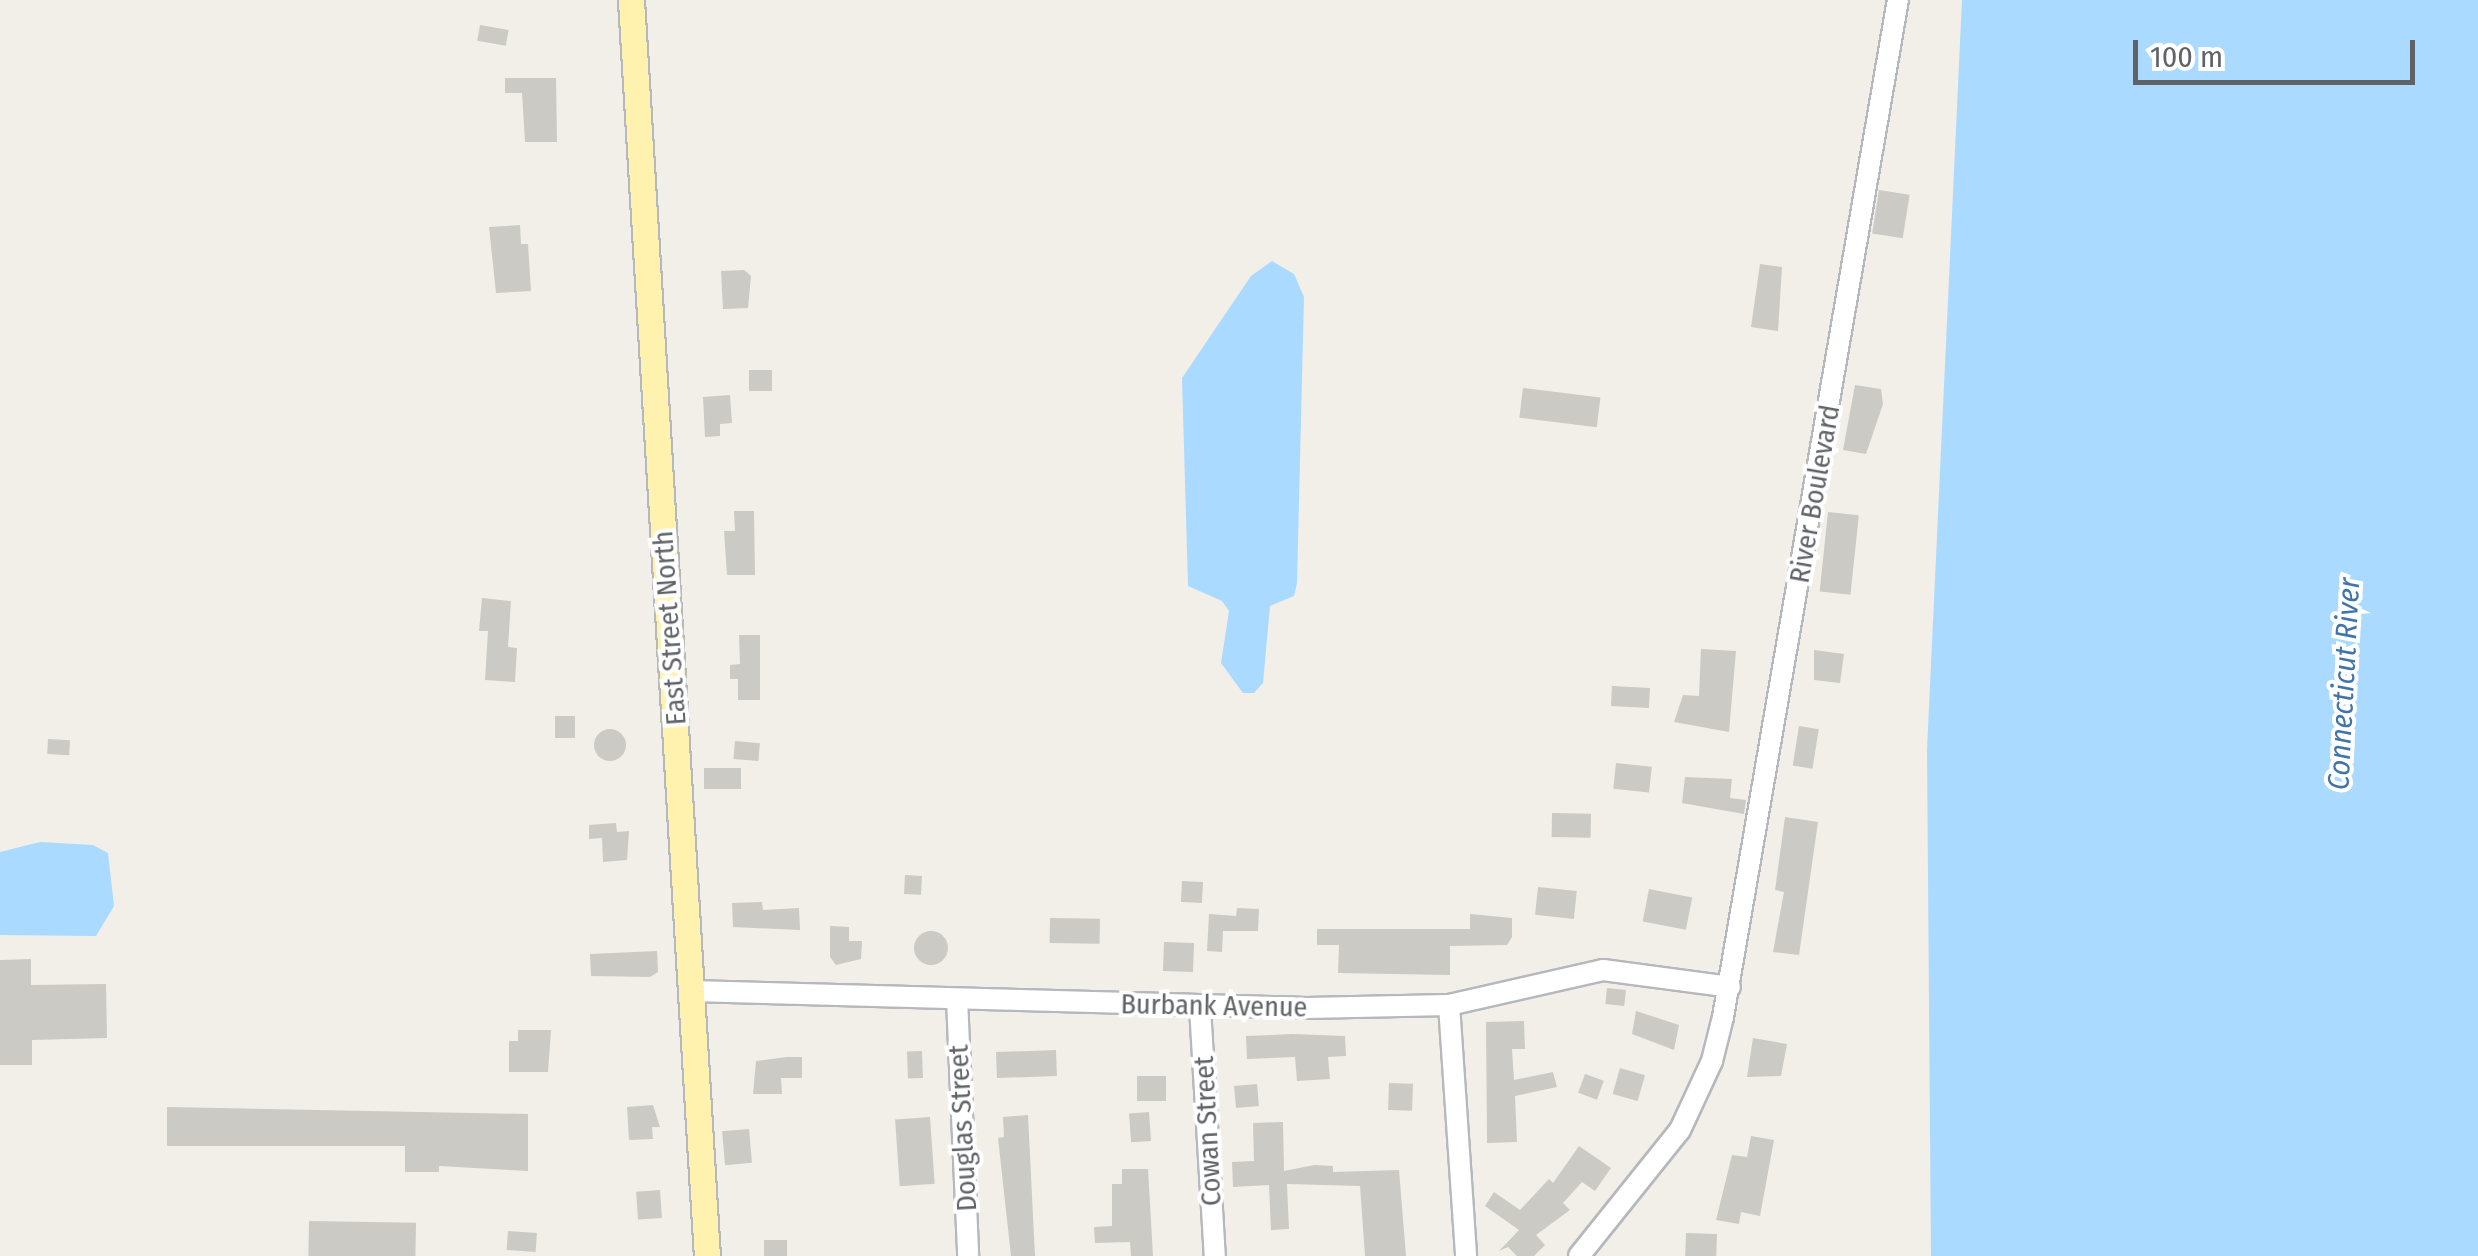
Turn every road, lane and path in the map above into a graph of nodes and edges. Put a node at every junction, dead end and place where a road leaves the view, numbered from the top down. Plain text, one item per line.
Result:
1 (631, 0) edge
2 (1898, 0) edge
3 (1730, 987) junction
4 (692, 992) junction
5 (957, 999) junction
6 (1449, 1004) junction
7 (1200, 1007) junction
8 (707, 1256) edge
9 (968, 1256) edge
10 (1215, 1256) edge
11 (1466, 1256) edge
12 (1579, 1256) edge

1 - 4 main road, East Street North
2 - 3 street, River Boulevard
3 - 6 street, Burbank Avenue
3 - 12 street, River Boulevard
4 - 5 street, Burbank Avenue
4 - 8 main road, East Street North
5 - 7 street, Burbank Avenue
5 - 9 street, Douglas Street
6 - 7 street, Burbank Avenue
6 - 11 street
7 - 10 street, Cowan Street

